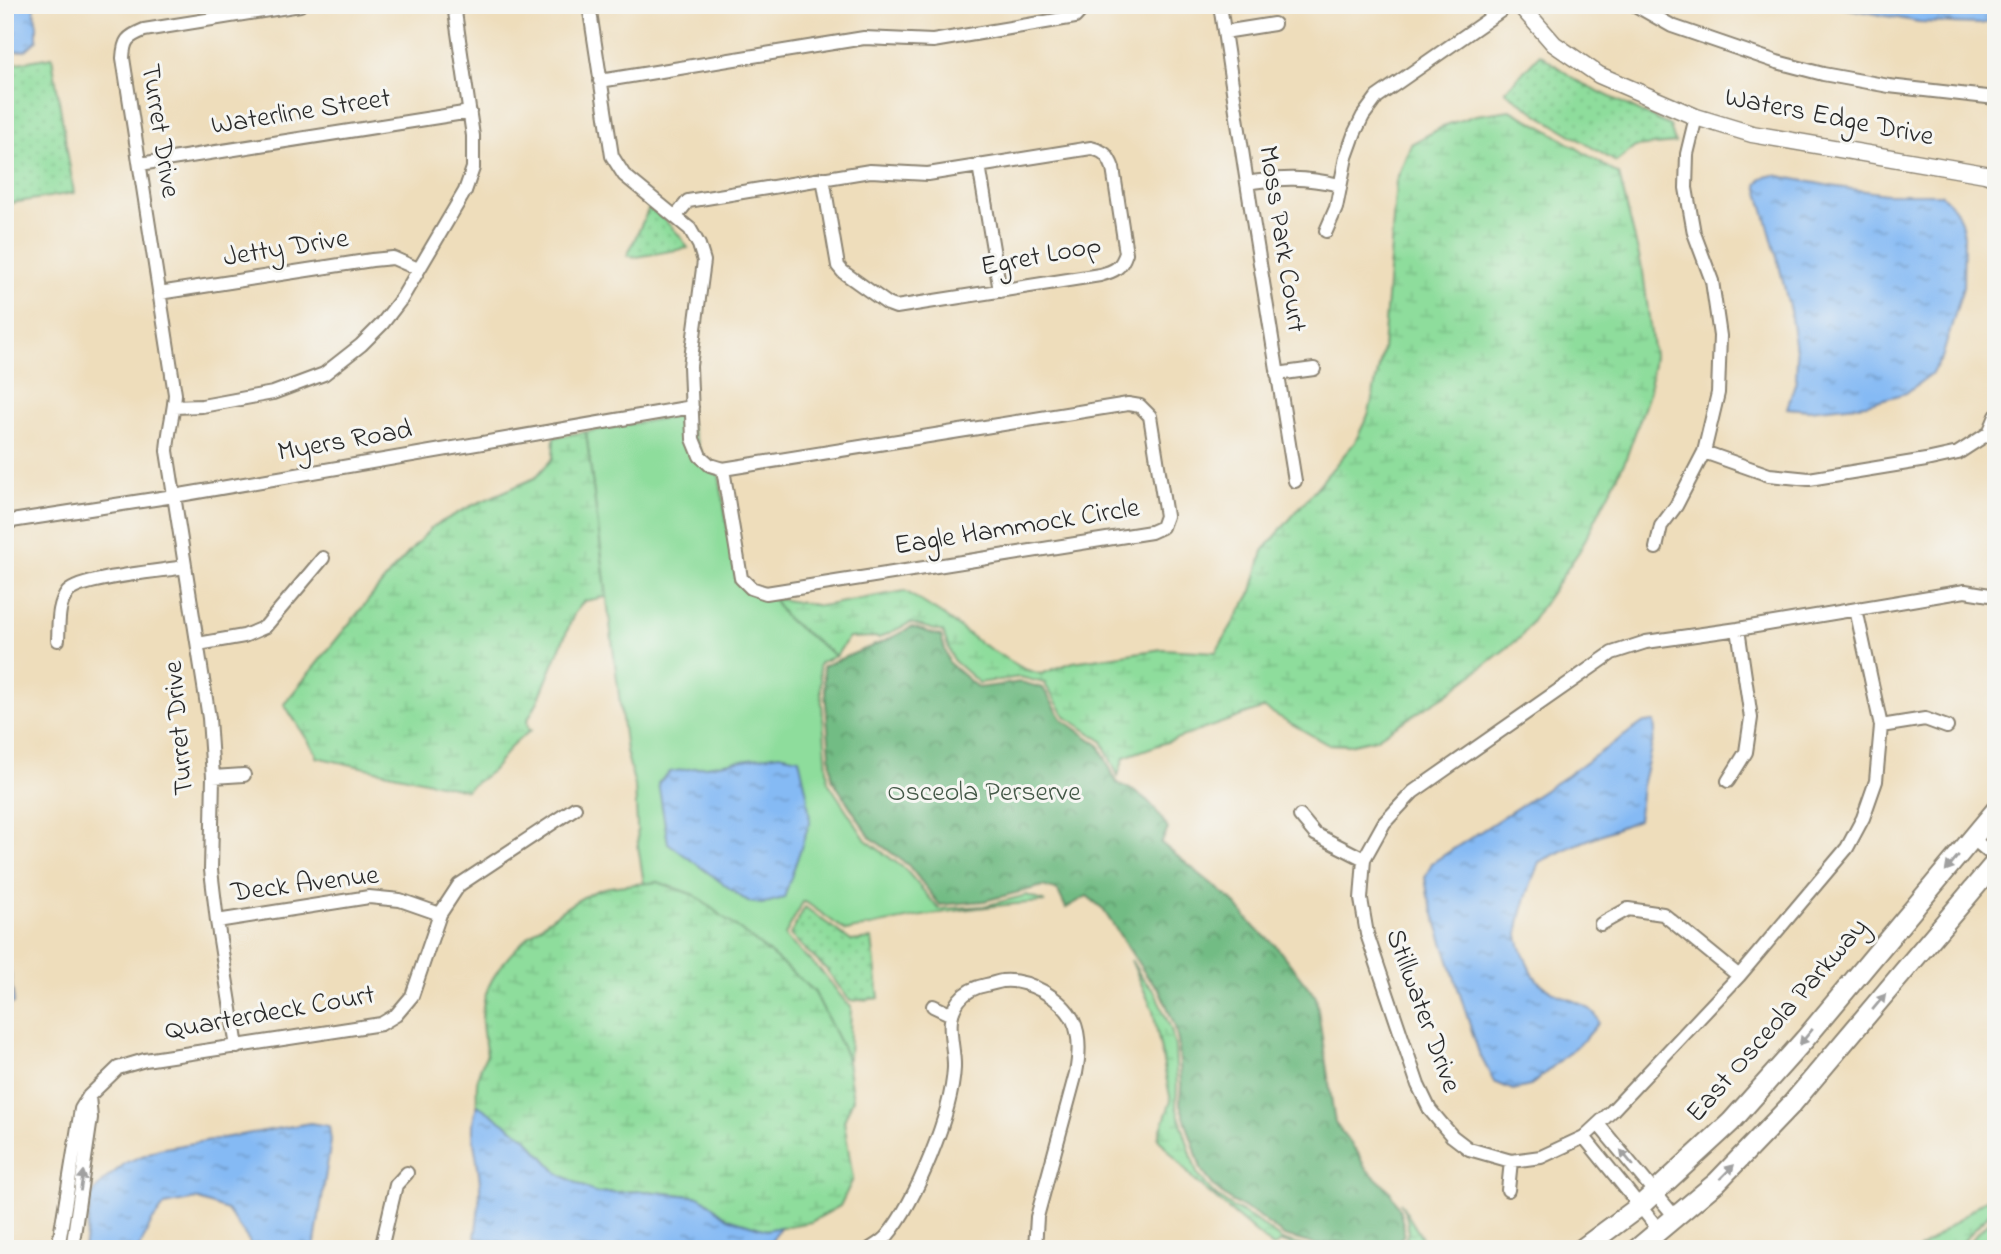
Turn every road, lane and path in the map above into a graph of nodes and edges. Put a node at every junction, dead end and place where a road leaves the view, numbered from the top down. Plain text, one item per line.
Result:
1 (300, 5) edge
2 (454, 5) edge
3 (589, 5) edge
4 (1086, 5) edge
5 (1220, 5) edge
6 (1509, 5) edge
7 (1520, 5) edge
8 (1634, 5) edge
9 (1274, 24) dead end
10 (1224, 32) junction
11 (600, 81) junction
12 (1996, 98) edge
13 (470, 112) junction
14 (1696, 117) junction
15 (140, 164) junction
16 (979, 165) junction
17 (823, 178) junction
18 (1996, 178) edge
19 (1247, 183) junction
20 (1340, 185) junction
21 (676, 216) junction
22 (1326, 231) dead end
23 (418, 269) junction
24 (1000, 291) junction
25 (159, 293) junction
26 (1314, 369) dead end
27 (1277, 374) junction
28 (174, 407) junction
29 (692, 407) junction
30 (1996, 416) edge
31 (1704, 452) junction
32 (723, 469) junction
33 (1295, 481) dead end
34 (174, 495) junction
35 (5, 522) edge
36 (1656, 548) dead end
37 (323, 558) dead end
38 (185, 567) junction
39 (1996, 596) edge
40 (1856, 609) junction
41 (1738, 629) junction
42 (58, 640) dead end
43 (198, 644) junction
44 (1881, 726) junction
45 (1947, 727) dead end
46 (244, 775) dead end
47 (214, 777) junction
48 (1728, 781) dead end
49 (575, 808) dead end
50 (1996, 810) edge
51 (1300, 816) dead end
52 (1972, 838) junction
53 (1364, 859) junction
54 (1996, 860) edge
55 (440, 914) junction
56 (217, 921) junction
57 (1601, 924) dead end
58 (1739, 976) junction
59 (933, 1006) dead end
60 (952, 1015) junction
61 (237, 1046) junction
62 (1598, 1124) junction
63 (1584, 1137) junction
64 (1511, 1161) junction
65 (407, 1173) dead end
66 (1508, 1190) dead end
67 (1656, 1192) junction
68 (1640, 1206) junction
69 (70, 1217) junction
70 (1676, 1218) junction
71 (1660, 1231) junction
72 (58, 1249) edge
73 (72, 1249) edge
74 (381, 1249) edge
75 (870, 1249) edge
76 (1035, 1249) edge
77 (1582, 1249) edge
78 (1637, 1249) edge

1 - 15 street, Turret Drive
2 - 13 street
3 - 11 street
4 - 11 street
5 - 10 street, Moss Park Court
6 - 20 street
7 - 14 street, Waters Edge Drive
8 - 12 street
9 - 10 street
10 - 19 street, Moss Park Court
11 - 21 street
13 - 15 street, Waterline Street
13 - 23 street
14 - 18 street, Waters Edge Drive
14 - 31 street
15 - 25 street, Turret Drive
16 - 17 street, Egret Loop
16 - 24 street
16 - 24 street, Egret Loop
17 - 21 street, Egret Loop
17 - 24 street, Egret Loop
19 - 20 street
19 - 27 street, Moss Park Court
20 - 22 street
21 - 29 street
23 - 25 street, Jetty Drive
23 - 28 street
25 - 28 street, Turret Drive
26 - 27 street
27 - 33 street, Moss Park Court
28 - 34 street, Turret Drive
29 - 32 street
29 - 34 street, Myers Road
30 - 31 street
31 - 36 street
32 - 32 street, Eagle Hammock Circle
34 - 35 street, Myers Road
34 - 38 street, Turret Drive
37 - 43 street
38 - 42 street
38 - 43 street, Turret Drive
39 - 40 street, Stillwater Drive
40 - 41 street, Stillwater Drive
40 - 44 street, Stillwater Drive
41 - 48 street
41 - 53 street, Stillwater Drive
43 - 47 street, Turret Drive
44 - 45 street
44 - 58 street, Stillwater Drive
46 - 47 street
47 - 56 street, Turret Drive
49 - 55 street, Quarterdeck Court
50 - 52 main road, East Osceola Parkway
51 - 53 street
52 - 54 street
52 -> 67 main road, East Osceola Parkway
53 - 64 street, Stillwater Drive
70 -> 54 main road
55 - 56 street, Deck Avenue
55 - 61 street, Quarterdeck Court
56 - 61 street, Turret Drive
57 - 58 street
58 - 62 street, Stillwater Drive
59 - 60 street
60 - 75 street
60 - 76 street
61 - 69 street, Quarterdeck Court
62 - 63 street, Stillwater Drive
67 -> 62 street
63 - 64 street, Stillwater Drive
63 - 68 street
64 - 66 street
65 - 74 street
67 - 68 main road, East Osceola Parkway
67 - 70 street
68 - 71 street
68 - 77 main road, East Osceola Parkway
69 - 72 street, Quarterdeck Court
69 - 73 street, Quarterdeck Court
70 - 71 main road
71 - 78 main road

